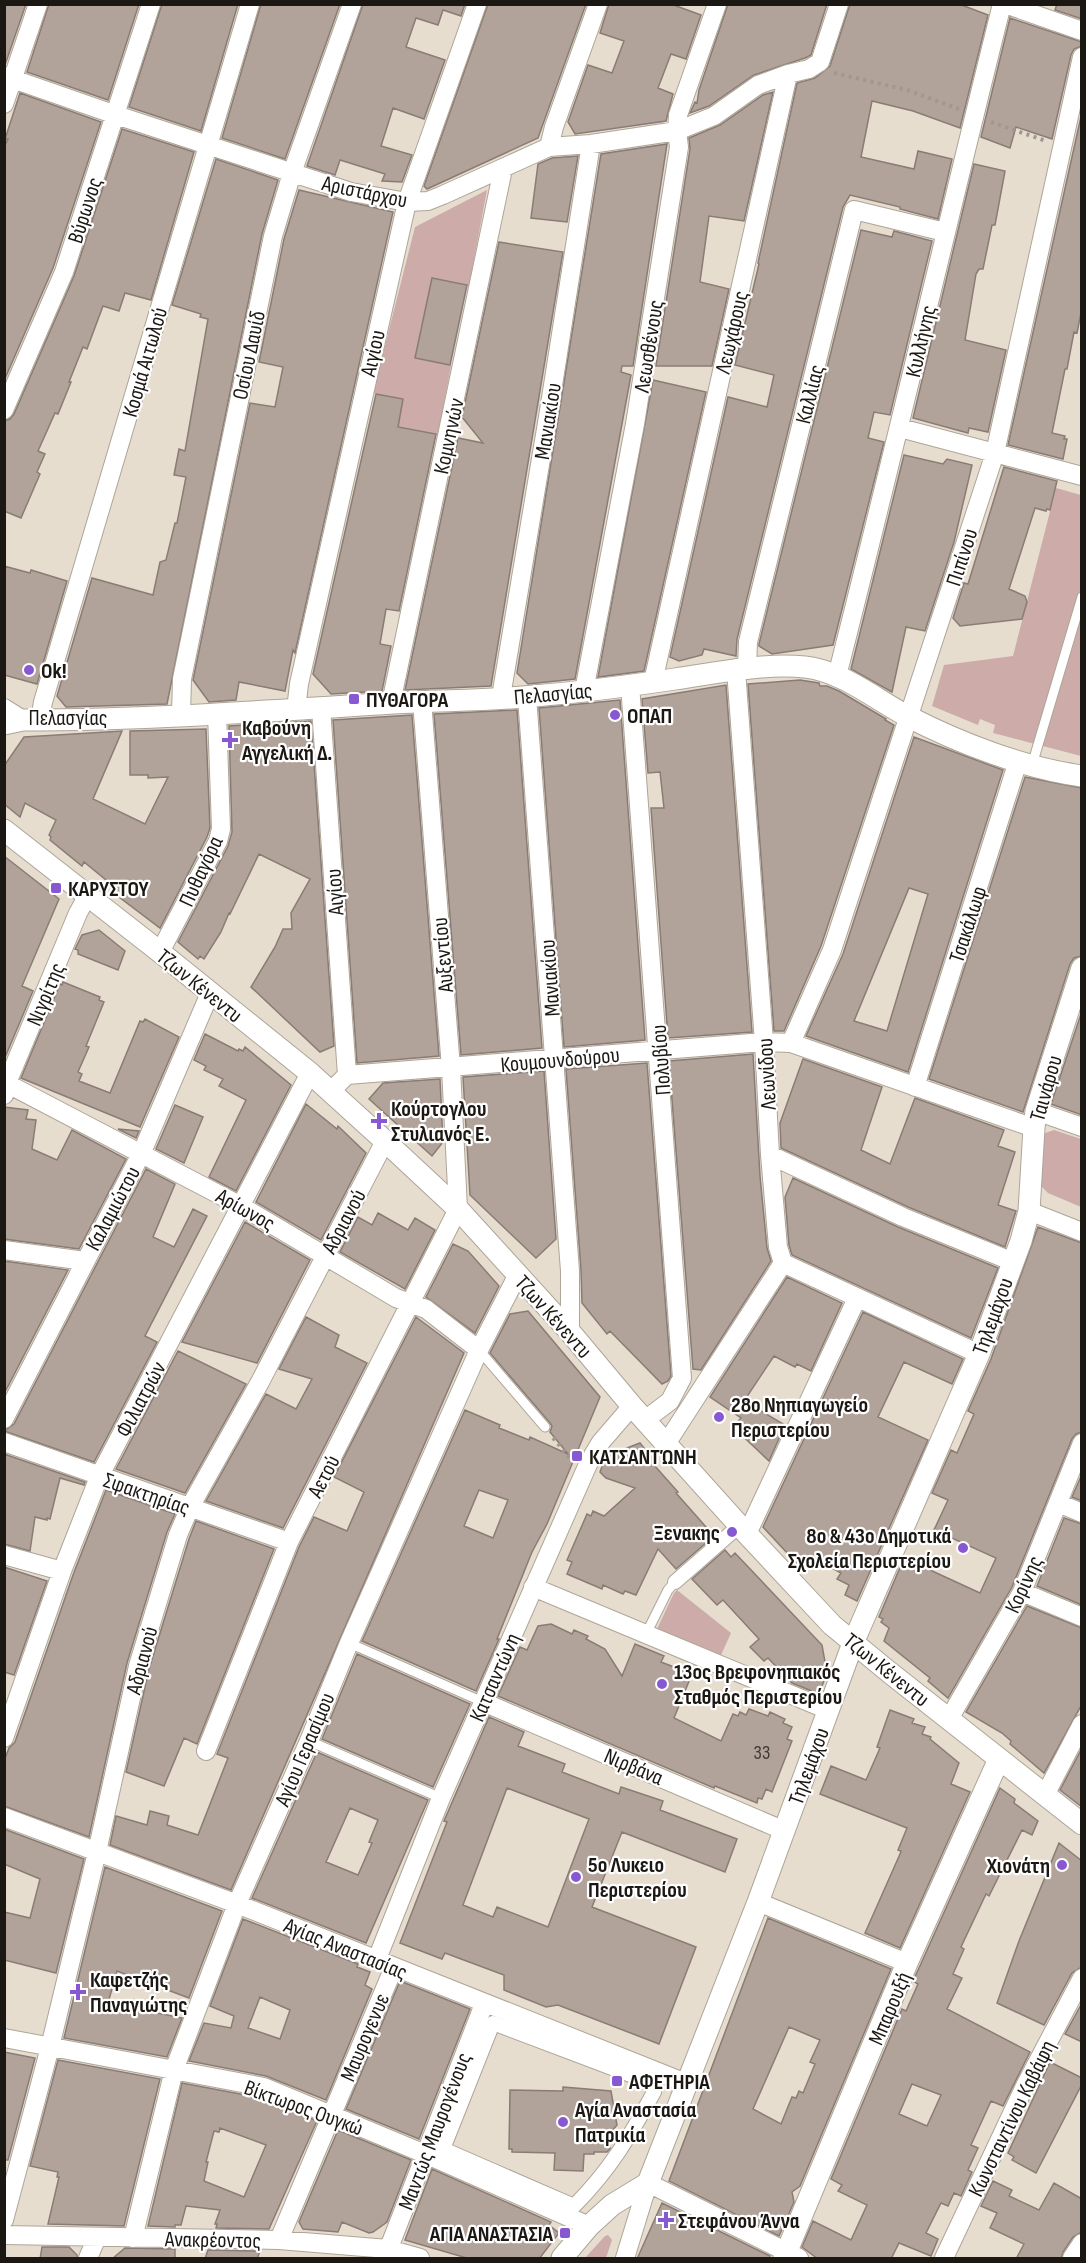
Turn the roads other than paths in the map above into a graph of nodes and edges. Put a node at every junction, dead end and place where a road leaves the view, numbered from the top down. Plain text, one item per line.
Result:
1 (38, 4) edge
2 (151, 4) edge
3 (250, 4) edge
4 (352, 4) edge
5 (477, 4) edge
6 (598, 4) edge
7 (717, 4) edge
8 (839, 4) edge
9 (1003, 4) edge
10 (1082, 31) edge
11 (1082, 57) edge
12 (788, 74) junction
13 (9, 78) edge
14 (4, 105) edge
15 (116, 116) junction
16 (677, 131) junction
17 (208, 144) junction
18 (591, 144) junction
19 (549, 147) junction
20 (503, 169) junction
21 (292, 173) junction
22 (407, 202) junction
23 (945, 232) junction
24 (4, 410) edge
25 (900, 428) junction
26 (995, 453) junction
27 (1082, 476) edge
28 (1082, 597) edge
29 (742, 669) junction
30 (837, 676) junction
31 (653, 682) junction
32 (630, 685) junction
33 (584, 691) junction
34 (501, 697) junction
35 (527, 697) junction
36 (422, 701) junction
37 (391, 703) junction
38 (4, 708) edge
39 (321, 708) junction
40 (296, 710) junction
41 (217, 713) junction
42 (181, 715) junction
43 (909, 717) junction
44 (22, 721) edge
45 (1025, 763) junction
46 (1082, 776) edge
47 (4, 830) edge
48 (88, 895) junction
49 (160, 952) junction
50 (1082, 968) edge
51 (210, 993) junction
52 (764, 1042) junction
53 (791, 1043) junction
54 (659, 1050) junction
55 (555, 1059) junction
56 (451, 1068) junction
57 (310, 1073) junction
58 (346, 1075) junction
59 (5, 1086) edge
60 (915, 1087) junction
61 (331, 1091) junction
62 (1035, 1120) junction
63 (1082, 1127) edge
64 (385, 1141) junction
65 (142, 1152) junction
66 (770, 1155) junction
67 (242, 1206) junction
68 (458, 1209) junction
69 (1029, 1211) junction
70 (1082, 1232) edge
71 (4, 1250) edge
72 (326, 1255) junction
73 (85, 1261) junction
74 (1011, 1261) junction
75 (783, 1263) junction
76 (517, 1276) junction
77 (857, 1298) junction
78 (410, 1302) junction
79 (570, 1332) junction
80 (479, 1350) junction
81 (979, 1354) junction
82 (639, 1413) junction
83 (4, 1419) edge
84 (544, 1427) road end
85 (4, 1442) edge
86 (1082, 1443) edge
87 (666, 1444) junction
88 (99, 1477) junction
89 (1058, 1503) junction
90 (190, 1508) junction
91 (1082, 1513) edge
92 (743, 1530) junction
93 (289, 1542) junction
94 (4, 1555) edge
95 (62, 1571) junction
96 (675, 1582) joint
97 (534, 1587) junction
98 (1022, 1592) junction
99 (1082, 1617) edge
100 (646, 1634) junction
101 (349, 1643) junction
102 (853, 1643) junction
103 (483, 1702) junction
104 (828, 1710) junction
105 (950, 1719) junction
106 (1082, 1724) edge
107 (4, 1738) edge
108 (309, 1741) junction
109 (206, 1751) dead end
110 (999, 1759) junction
111 (1045, 1795) junction
112 (441, 1798) junction
113 (4, 1817) edge
114 (1082, 1824) edge
115 (784, 1831) junction
116 (97, 1852) junction
117 (758, 1902) junction
118 (237, 1904) junction
119 (377, 1959) junction
120 (907, 1963) junction
121 (394, 1967) junction
122 (1082, 1978) edge
123 (484, 2004) junction
124 (4, 2038) edge
125 (50, 2047) junction
126 (174, 2070) junction
127 (686, 2083) junction
128 (332, 2115) junction
129 (432, 2149) junction
130 (648, 2183) junction
131 (4, 2220) edge
132 (589, 2226) junction
133 (4, 2235) edge
134 (97, 2237) junction
135 (133, 2238) junction
136 (279, 2240) junction
137 (1082, 2243) edge
138 (386, 2254) edge
139 (790, 2256) edge
140 (88, 2259) edge
141 (420, 2259) edge
142 (562, 2259) edge
143 (625, 2259) edge
144 (944, 2259) edge
145 (1072, 2259) edge

1 - 13 street
2 - 15 street, Βύρωνος
3 - 17 street, Κοσμά Αιτωλού
4 - 21 street, Οσίου Δαυίδ
5 - 22 street, Αιγίου
6 - 19 street
7 - 16 street, Λεωσθένους
8 - 12 street
9 - 10 street
9 - 23 street, Κυλλήνης
11 - 26 street, Πιπίνου
12 - 16 street, Αριστάρχου
12 - 31 street, Λεωχάρους
13 - 14 street
13 - 15 street, Αριστάρχου
15 - 17 street, Αριστάρχου
15 - 24 street, Βύρωνος
16 - 18 street, Αριστάρχου
16 - 33 street, Λεωσθένους
17 - 21 street, Αριστάρχου
17 - 44 street, Κοσμά Αιτωλού
18 - 19 street, Αριστάρχου
18 - 34 street, Μανιακίου
19 - 20 street, Αριστάρχου
20 - 22 street, Αριστάρχου
20 - 37 street, Κομνηνών
21 - 22 street, Αριστάρχου
21 - 42 street, Οσίου Δαυίδ
22 - 40 street, Αιγίου
23 - 25 street, Κυλλήνης
23 - 29 street, Καλλίας
25 - 26 street
25 - 30 street, Κυλλήνης
26 - 27 street
26 - 43 street, Πιπίνου
28 - 45 lane
29 - 30 street, Πελασγίας
29 - 31 street, Πελασγίας
29 - 52 street, Λεωνίδου
30 - 43 street, Πελασγίας
31 - 32 street, Πελασγίας
32 - 33 street, Πελασγίας
32 - 54 street, Πολυβίου
33 - 35 street, Πελασγίας
34 - 35 street, Πελασγίας
34 - 36 street, Πελασγίας
35 - 55 street, Μανιακίου
36 - 37 street, Πελασγίας
36 - 56 street, Αυξεντίου
37 - 39 street, Πελασγίας
38 - 44 street, Πελασγίας
39 - 40 street, Πελασγίας
39 - 58 street, Αιγίου
40 - 41 street, Πελασγίας
41 - 42 street, Πελασγίας
41 - 49 street, Πυθαγόρα
42 - 44 street, Πελασγίας
43 - 45 street, Πελασγίας
43 - 53 street, Πιπίνου
45 - 46 street, Πελασγίας
45 - 60 street, Τσακάλωφ
47 - 48 street, Τζων Κένεντυ
48 - 49 street, Τζων Κένεντυ
48 - 59 street, Νιγρίτης
49 - 51 street, Τζων Κένεντυ
50 - 62 street, Ταινάρου
51 - 57 street, Τζων Κένεντυ
51 - 65 street, Καλαμιώτου
52 - 53 street, Κουμουνδούρου
52 - 54 street, Κουμουνδούρου
52 - 66 street, Λεωνίδου
53 - 60 street, Κουμουνδούρου
54 - 55 street, Κουμουνδούρου
54 - 82 street, Πολυβίου
55 - 56 street, Κουμουνδούρου
55 - 79 street, Μανιακίου
56 - 58 street, Κουμουνδούρου
56 - 68 street, Αυξεντίου
57 - 61 street, Τζων Κένεντυ
57 - 67 street, Φιλιατρών
58 - 61 street
59 - 65 street, Αρίωνος
60 - 62 street, Κουμουνδούρου
61 - 64 street, Τζων Κένεντυ
62 - 63 street, Κουμουνδούρου
62 - 69 street, Ταινάρου
64 - 68 street, Τζων Κένεντυ
64 - 72 street, Αδριανού
65 - 67 street, Αρίωνος
65 - 73 street, Καλαμιώτου
66 - 74 street
66 - 75 street, Λεωνίδου
67 - 72 street, Αρίωνος
67 - 88 street, Φιλιατρών
68 - 76 street, Τζων Κένεντυ
68 - 78 street, Αετού
69 - 70 street
69 - 74 street, Τηλεμάχου
71 - 73 street
72 - 78 street, Αρίωνος
72 - 90 street, Αδριανού
73 - 83 street, Καλαμιώτου
74 - 81 street, Τηλεμάχου
75 - 77 street
75 - 87 street
76 - 79 street, Τζων Κένεντυ
76 - 80 street, Αγίου Γερασίμου
77 - 81 street
77 - 92 street
78 - 80 street, Αρίωνος
78 - 93 street, Αετού
79 - 82 street, Τζων Κένεντυ
80 - 84 lane
80 - 101 street, Αγίου Γερασίμου
81 - 102 street, Τηλεμάχου
82 - 87 street, Τζων Κένεντυ
82 - 97 street, Κατσαντώνη
85 - 88 street, Σφακτηρίας
86 - 89 street, Κορίνης
87 - 92 street, Τζων Κένεντυ
88 - 90 street, Σφακτηρίας
88 - 95 street, Φιλιατρών
89 - 91 street
89 - 98 street, Κορίνης
90 - 93 street, Σφακτηρίας
90 - 116 street, Αδριανού
92 - 96 street
92 - 102 street, Τζων Κένεντυ
93 - 109 street, Αετού
94 - 95 street
95 - 107 street, Φιλιατρών
96 - 100 lane
97 - 100 street
97 - 103 street, Κατσαντώνη
98 - 99 street
98 - 105 street, Κορίνης
100 - 104 street
101 - 103 lane
101 - 108 street, Αγίου Γερασίμου
102 - 104 street, Τηλεμάχου
102 - 105 street, Τζων Κένεντυ
103 - 112 street, Κατσαντώνη
103 - 115 street, Νιρβάνα
104 - 115 street, Τηλεμάχου
105 - 110 street, Τζων Κένεντυ
106 - 111 street
108 - 112 lane
108 - 118 street, Αγίου Γερασίμου
110 - 111 street, Τζων Κένεντυ
110 - 120 street, Μπαρουξή
111 - 114 street, Τζων Κένεντυ
112 - 119 street, Κατσαντώνη
113 - 116 street, Αγίας Αναστασίας
115 - 117 street, Τηλεμάχου
116 - 118 street, Αγίας Αναστασίας
116 - 125 street, Αδριανού
117 - 120 street
117 - 127 street, Τηλεμάχου
118 - 119 street, Αγίας Αναστασίας
118 - 126 street, Αγίου Γερασίμου
119 - 121 street, Αγίας Αναστασίας
120 - 139 street, Μπαρουξή
121 - 123 street, Αγίας Αναστασίας
121 - 128 street, Μαυρογενυε
122 - 144 street, Κωνσταντίνου Καβάφη
123 - 127 street, Αγίας Αναστασίας
123 - 129 street, Μαντώς Μαυρογένους
124 - 125 street, Βίκτωρος Ουγκώ
125 - 126 street, Βίκτωρος Ουγκώ
125 - 131 street, Αδριανού
126 - 128 street, Βίκτωρος Ουγκώ
126 - 135 street, Αγίου Γερασίμου
127 - 130 street, Τηλεμάχου
128 - 129 street, Βίκτωρος Ουγκώ
128 - 136 street, Μαυρογενυε
129 - 129 street
129 - 132 street, Βίκτωρος Ουγκώ
129 - 138 street, Μαντώς Μαυρογένους
130 - 132 street
130 - 139 street
130 - 143 street, Τηλεμάχου
132 - 142 street
133 - 134 street, Ανακρέοντος
134 - 135 street, Ανακρέοντος
134 - 140 street
135 - 136 street, Ανακρέοντος
136 - 138 street, Ανακρέοντος
137 - 145 street
138 - 141 street, Ανακρέοντος

